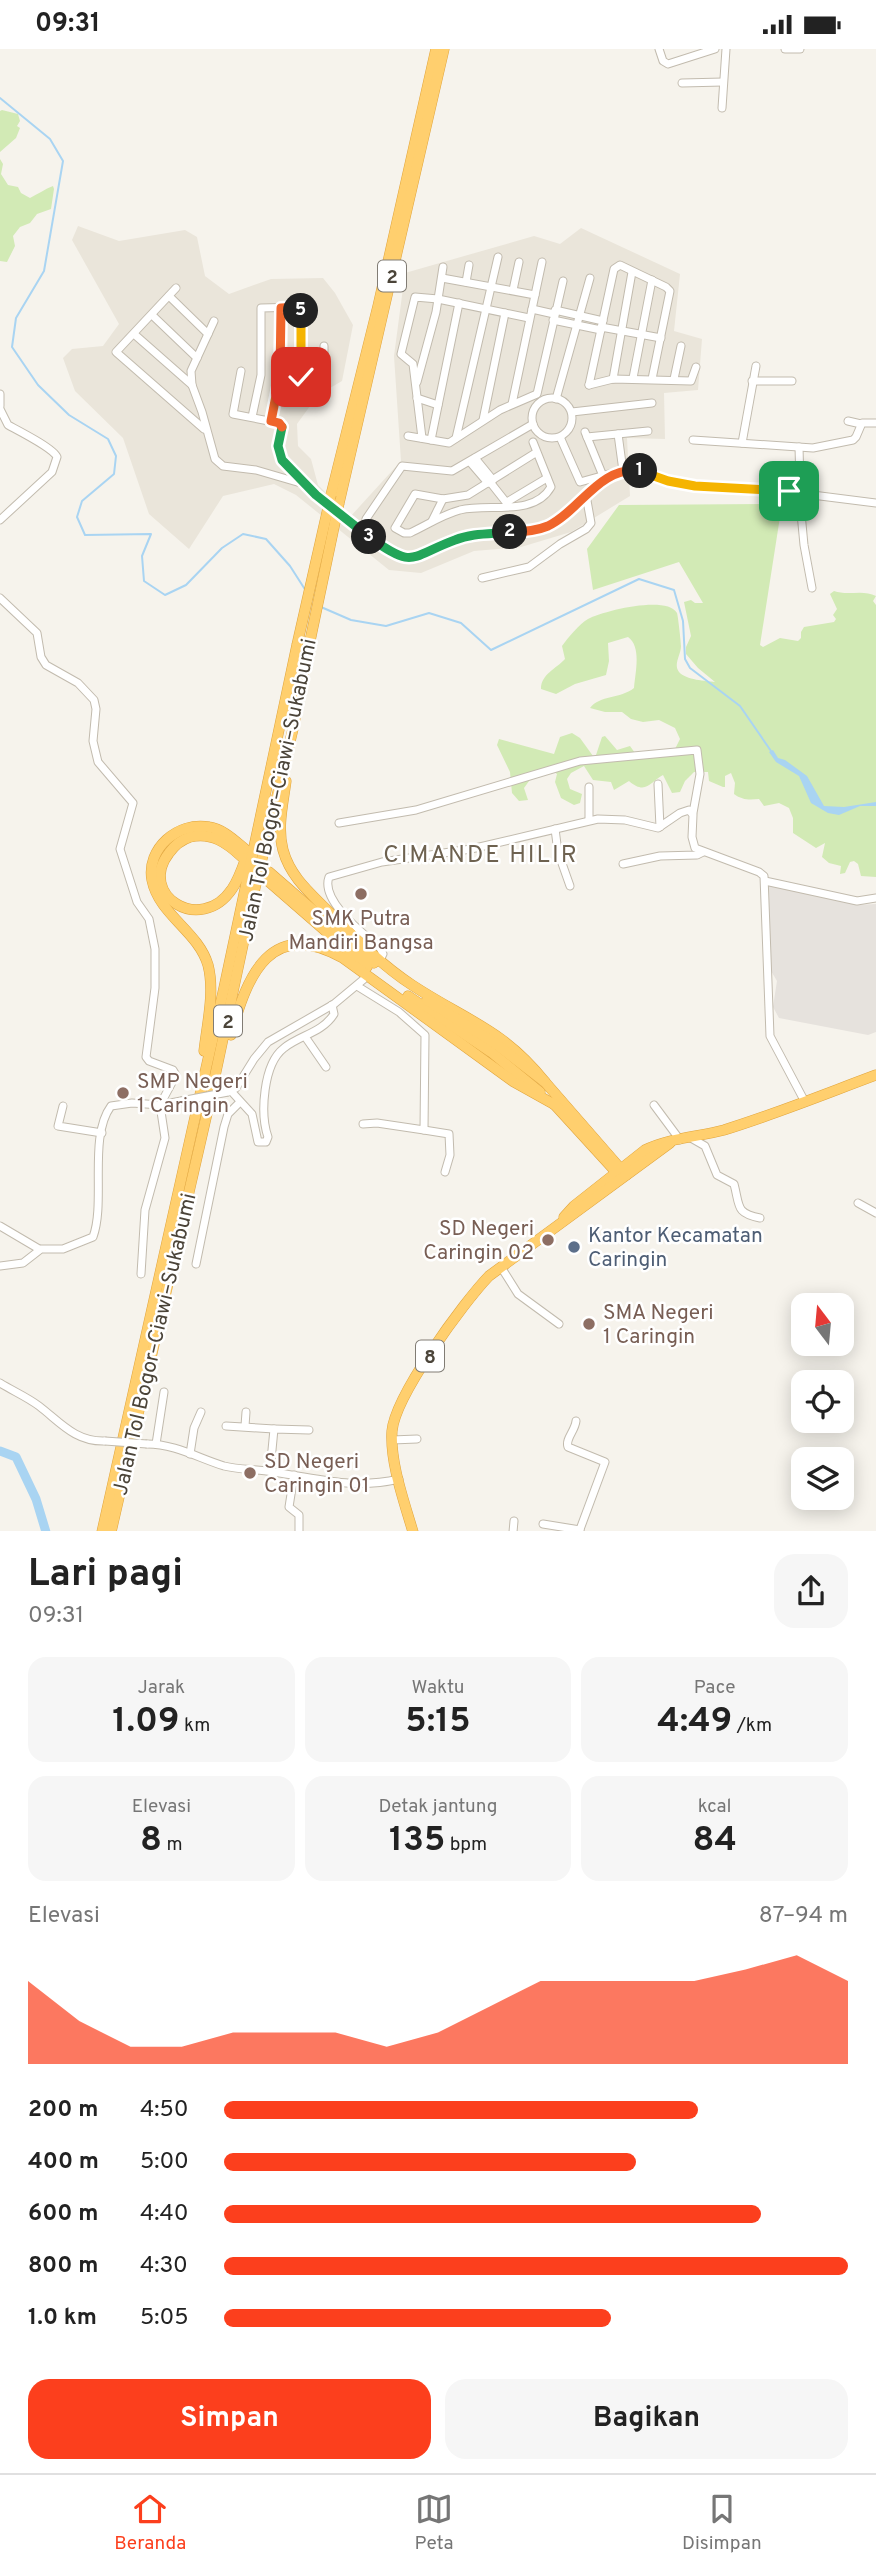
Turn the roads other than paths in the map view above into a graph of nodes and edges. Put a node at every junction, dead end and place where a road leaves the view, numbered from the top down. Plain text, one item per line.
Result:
1 (436, 49) edge
2 (444, 49) edge
3 (659, 49) edge
4 (715, 49) edge
5 (726, 49) edge
6 (785, 49) edge
7 (800, 49) edge
8 (723, 82) junction
9 (682, 83) dead end
10 (722, 108) dead end
11 (498, 257) dead end
12 (519, 262) dead end
13 (542, 262) dead end
14 (469, 265) dead end
15 (443, 267) dead end
16 (632, 272) junction
17 (442, 278) junction
18 (590, 278) dead end
19 (563, 281) dead end
20 (652, 281) junction
21 (466, 282) junction
22 (490, 287) junction
23 (177, 288) dead end
24 (513, 291) junction
25 (169, 296) junction
26 (535, 296) junction
27 (438, 299) junction
28 (459, 303) junction
29 (281, 308) junction
30 (485, 309) junction
31 (505, 313) junction
32 (531, 314) junction
33 (554, 314) junction
34 (152, 315) junction
35 (580, 316) junction
36 (214, 321) dead end
37 (577, 325) junction
38 (602, 326) junction
39 (620, 329) junction
40 (641, 333) junction
41 (134, 334) junction
42 (208, 334) junction
43 (661, 338) junction
44 (324, 346) dead end
45 (681, 346) dead end
46 (197, 358) junction
47 (412, 362) junction
48 (424, 364) junction
49 (756, 366) dead end
50 (696, 367) dead end
51 (242, 371) dead end
52 (612, 379) junction
53 (633, 379) junction
54 (652, 379) junction
55 (674, 379) junction
56 (752, 381) junction
57 (792, 381) dead end
58 (191, 386) junction
59 (416, 386) junction
60 (0, 394) edge
61 (417, 398) junction
62 (556, 398) junction
63 (652, 403) dead end
64 (512, 404) junction
65 (438, 405) junction
66 (0, 408) edge
67 (572, 412) junction
68 (252, 418) junction
69 (483, 420) junction
70 (271, 421) junction
71 (848, 421) dead end
72 (533, 423) junction
73 (876, 423) edge
74 (860, 424) junction
75 (205, 429) junction
76 (648, 431) dead end
77 (618, 434) junction
78 (408, 436) dead end
79 (560, 437) junction
80 (422, 438) junction
81 (456, 439) junction
82 (431, 440) junction
83 (693, 440) dead end
84 (533, 442) dead end
85 (742, 443) junction
86 (799, 447) junction
87 (537, 453) junction
88 (473, 460) junction
89 (620, 471) junction
90 (603, 476) junction
91 (547, 478) junction
92 (490, 482) junction
93 (304, 484) junction
94 (799, 492) junction
95 (824, 495) junction
96 (586, 497) junction
97 (443, 499) junction
98 (876, 503) edge
99 (508, 504) junction
100 (366, 519) dead end
101 (0, 520) edge
102 (431, 522) junction
103 (482, 578) dead end
104 (812, 588) dead end
105 (0, 599) edge
106 (293, 729) junction
107 (657, 784) dead end
108 (589, 787) dead end
109 (693, 813) junction
110 (260, 820) junction
111 (589, 820) junction
112 (339, 824) dead end
113 (660, 827) junction
114 (555, 829) junction
115 (704, 852) junction
116 (623, 864) dead end
117 (765, 881) junction
118 (570, 885) dead end
119 (876, 898) edge
120 (381, 958) dead end
121 (364, 979) dead end
122 (357, 986) junction
123 (332, 1005) junction
124 (306, 1038) junction
125 (326, 1067) dead end
126 (876, 1075) edge
127 (545, 1081) junction
128 (229, 1091) junction
129 (240, 1102) junction
130 (805, 1102) junction
131 (160, 1105) junction
132 (654, 1105) dead end
133 (63, 1106) dead end
134 (557, 1106) junction
135 (208, 1109) junction
136 (196, 1114) junction
137 (363, 1124) dead end
138 (424, 1130) junction
139 (102, 1133) junction
140 (691, 1138) junction
141 (675, 1141) junction
142 (609, 1158) junction
143 (636, 1158) junction
144 (445, 1172) dead end
145 (622, 1174) junction
146 (599, 1187) junction
147 (858, 1203) dead end
148 (876, 1213) edge
149 (760, 1218) dead end
150 (560, 1223) junction
151 (0, 1226) edge
152 (39, 1249) junction
153 (196, 1264) dead end
154 (0, 1266) edge
155 (501, 1267) junction
156 (141, 1274) dead end
157 (156, 1313) junction
158 (559, 1324) dead end
159 (0, 1383) edge
160 (164, 1392) dead end
161 (201, 1412) dead end
162 (246, 1412) dead end
163 (576, 1421) dead end
164 (226, 1426) dead end
165 (245, 1426) junction
166 (274, 1429) junction
167 (309, 1430) dead end
168 (417, 1439) dead end
169 (392, 1440) junction
170 (152, 1444) junction
171 (190, 1454) junction
172 (121, 1467) junction
173 (270, 1471) junction
174 (293, 1475) junction
175 (399, 1479) junction
176 (514, 1521) dead end
177 (543, 1524) dead end
178 (103, 1531) edge
179 (111, 1531) edge
180 (299, 1531) edge
181 (413, 1531) edge
182 (513, 1531) edge
183 (580, 1531) edge

1 - 110 highway, Jalan Tol Bogor–Ciawi–Sukabumi / 2, bridge
2 - 106 highway, Jalan Tol Bogor–Ciawi–Sukabumi / 2, bridge
3 - 4 street
5 - 8 street
6 - 7 street
8 - 9 street
8 - 10 street
11 - 22 street
12 - 24 street
13 - 26 street
14 - 21 street
15 - 17 street
16 - 20 street
16 - 38 street
16 - 39 street
17 - 21 street
17 - 27 street
18 - 35 street
19 - 33 street
20 - 40 street
20 - 43 street
21 - 22 street
22 - 24 street
22 - 30 street
23 - 25 street
24 - 26 street
25 - 34 street
25 - 42 street
26 - 32 street
27 - 28 street
27 - 47 street
27 - 48 street
28 - 30 street
28 - 65 street
29 - 44 street
29 - 68 street
29 - 70 street
30 - 31 street
30 - 81 street
31 - 32 street
31 - 69 street
32 - 33 street
32 - 64 street
33 - 35 street
33 - 37 street
33 - 64 street
34 - 41 street
34 - 46 street
35 - 37 street
35 - 38 street
36 - 42 street
37 - 38 street
37 - 62 street
38 - 39 street
38 - 52 street
39 - 40 street
39 - 52 street
40 - 43 street
40 - 53 street
41 - 58 street
41 - 75 street
42 - 46 street
43 - 54 street
45 - 55 street
46 - 58 street
47 - 48 street
47 - 59 street
48 - 59 street
49 - 56 street
50 - 55 street
51 - 68 street
52 - 53 street
53 - 54 street
54 - 55 street
56 - 57 street
56 - 85 street
58 - 75 street
59 - 61 street
60 - 66 street
61 - 65 street
61 - 80 street
62 - 67 street
62 - 72 street
63 - 67 street
64 - 69 street
65 - 82 street
66 - 101 street
67 - 79 street
68 - 70 street
69 - 81 street
70 - 93 street
71 - 74 street
72 - 79 street
72 - 88 street
73 - 74 street
74 - 86 street
75 - 93 street
76 - 77 street
77 - 89 street
77 - 90 street
78 - 80 street
79 - 90 street
80 - 82 street
81 - 82 street
83 - 85 street
84 - 87 street
85 - 86 street
86 - 95 street
87 - 91 street
87 - 92 street
88 - 92 street
88 - 100 street
89 - 90 street
89 - 94 street
89 - 96 street
91 - 99 street
91 - 99 street
92 - 97 street
92 - 99 street
93 - 96 street
94 - 95 street
94 - 104 street
95 - 98 street
96 - 103 street
97 - 102 street
97 - 102 street
99 - 102 street
105 - 131 street
106 - 127 highway
106 - 135 highway, Jalan Tol Bogor–Ciawi–Sukabumi / 2
107 - 113 street
108 - 111 street
109 - 112 street
109 - 113 street
109 - 115 street
110 - 136 highway, Jalan Tol Bogor–Ciawi–Sukabumi / 2
110 - 136 highway
111 - 113 street
111 - 114 street
114 - 118 street
114 - 120 street
115 - 116 street
115 - 117 street
117 - 119 street
117 - 130 street
121 - 122 street
122 - 123 street
122 - 138 street
123 - 124 street
123 - 128 street
124 - 125 street
124 - 129 street
126 - 130 highway, 8
127 - 134 highway
127 - 142 highway
128 - 129 street
128 - 131 street, bridge
129 - 153 street
130 - 140 highway, 8
131 - 139 street
131 - 156 street
132 - 141 street
133 - 139 street
134 - 135 highway
134 - 142 highway
135 - 157 highway, Jalan Tol Bogor–Ciawi–Sukabumi / 2
136 - 157 highway, Jalan Tol Bogor–Ciawi–Sukabumi / 2
137 - 138 street
138 - 144 street
139 - 152 street
140 - 141 highway, 8
140 - 149 street
141 - 143 highway, 8
141 - 145 highway, 8
142 - 143 highway
142 - 145 highway
142 - 146 highway
143 - 145 highway, 8
145 - 146 highway, 8
145 - 150 highway, 8
146 - 150 highway, 8
147 - 148 street
150 - 155 highway, 8
151 - 152 street
152 - 154 street
155 - 158 street
155 - 169 highway, 8
157 - 172 highway, Jalan Tol Bogor–Ciawi–Sukabumi / 2
159 - 170 street, bridge
160 - 170 street
161 - 171 street
162 - 165 street
163 - 183 street
164 - 165 street
165 - 166 street
166 - 167 street
166 - 173 street
168 - 169 street
169 - 175 highway, 8
170 - 171 street
171 - 173 street
172 - 178 highway, Jalan Tol Bogor–Ciawi–Sukabumi / 2
172 - 179 highway, Jalan Tol Bogor–Ciawi–Sukabumi / 2
173 - 174 street
174 - 175 street
174 - 180 street
175 - 181 highway, 8
176 - 182 street
177 - 183 street

